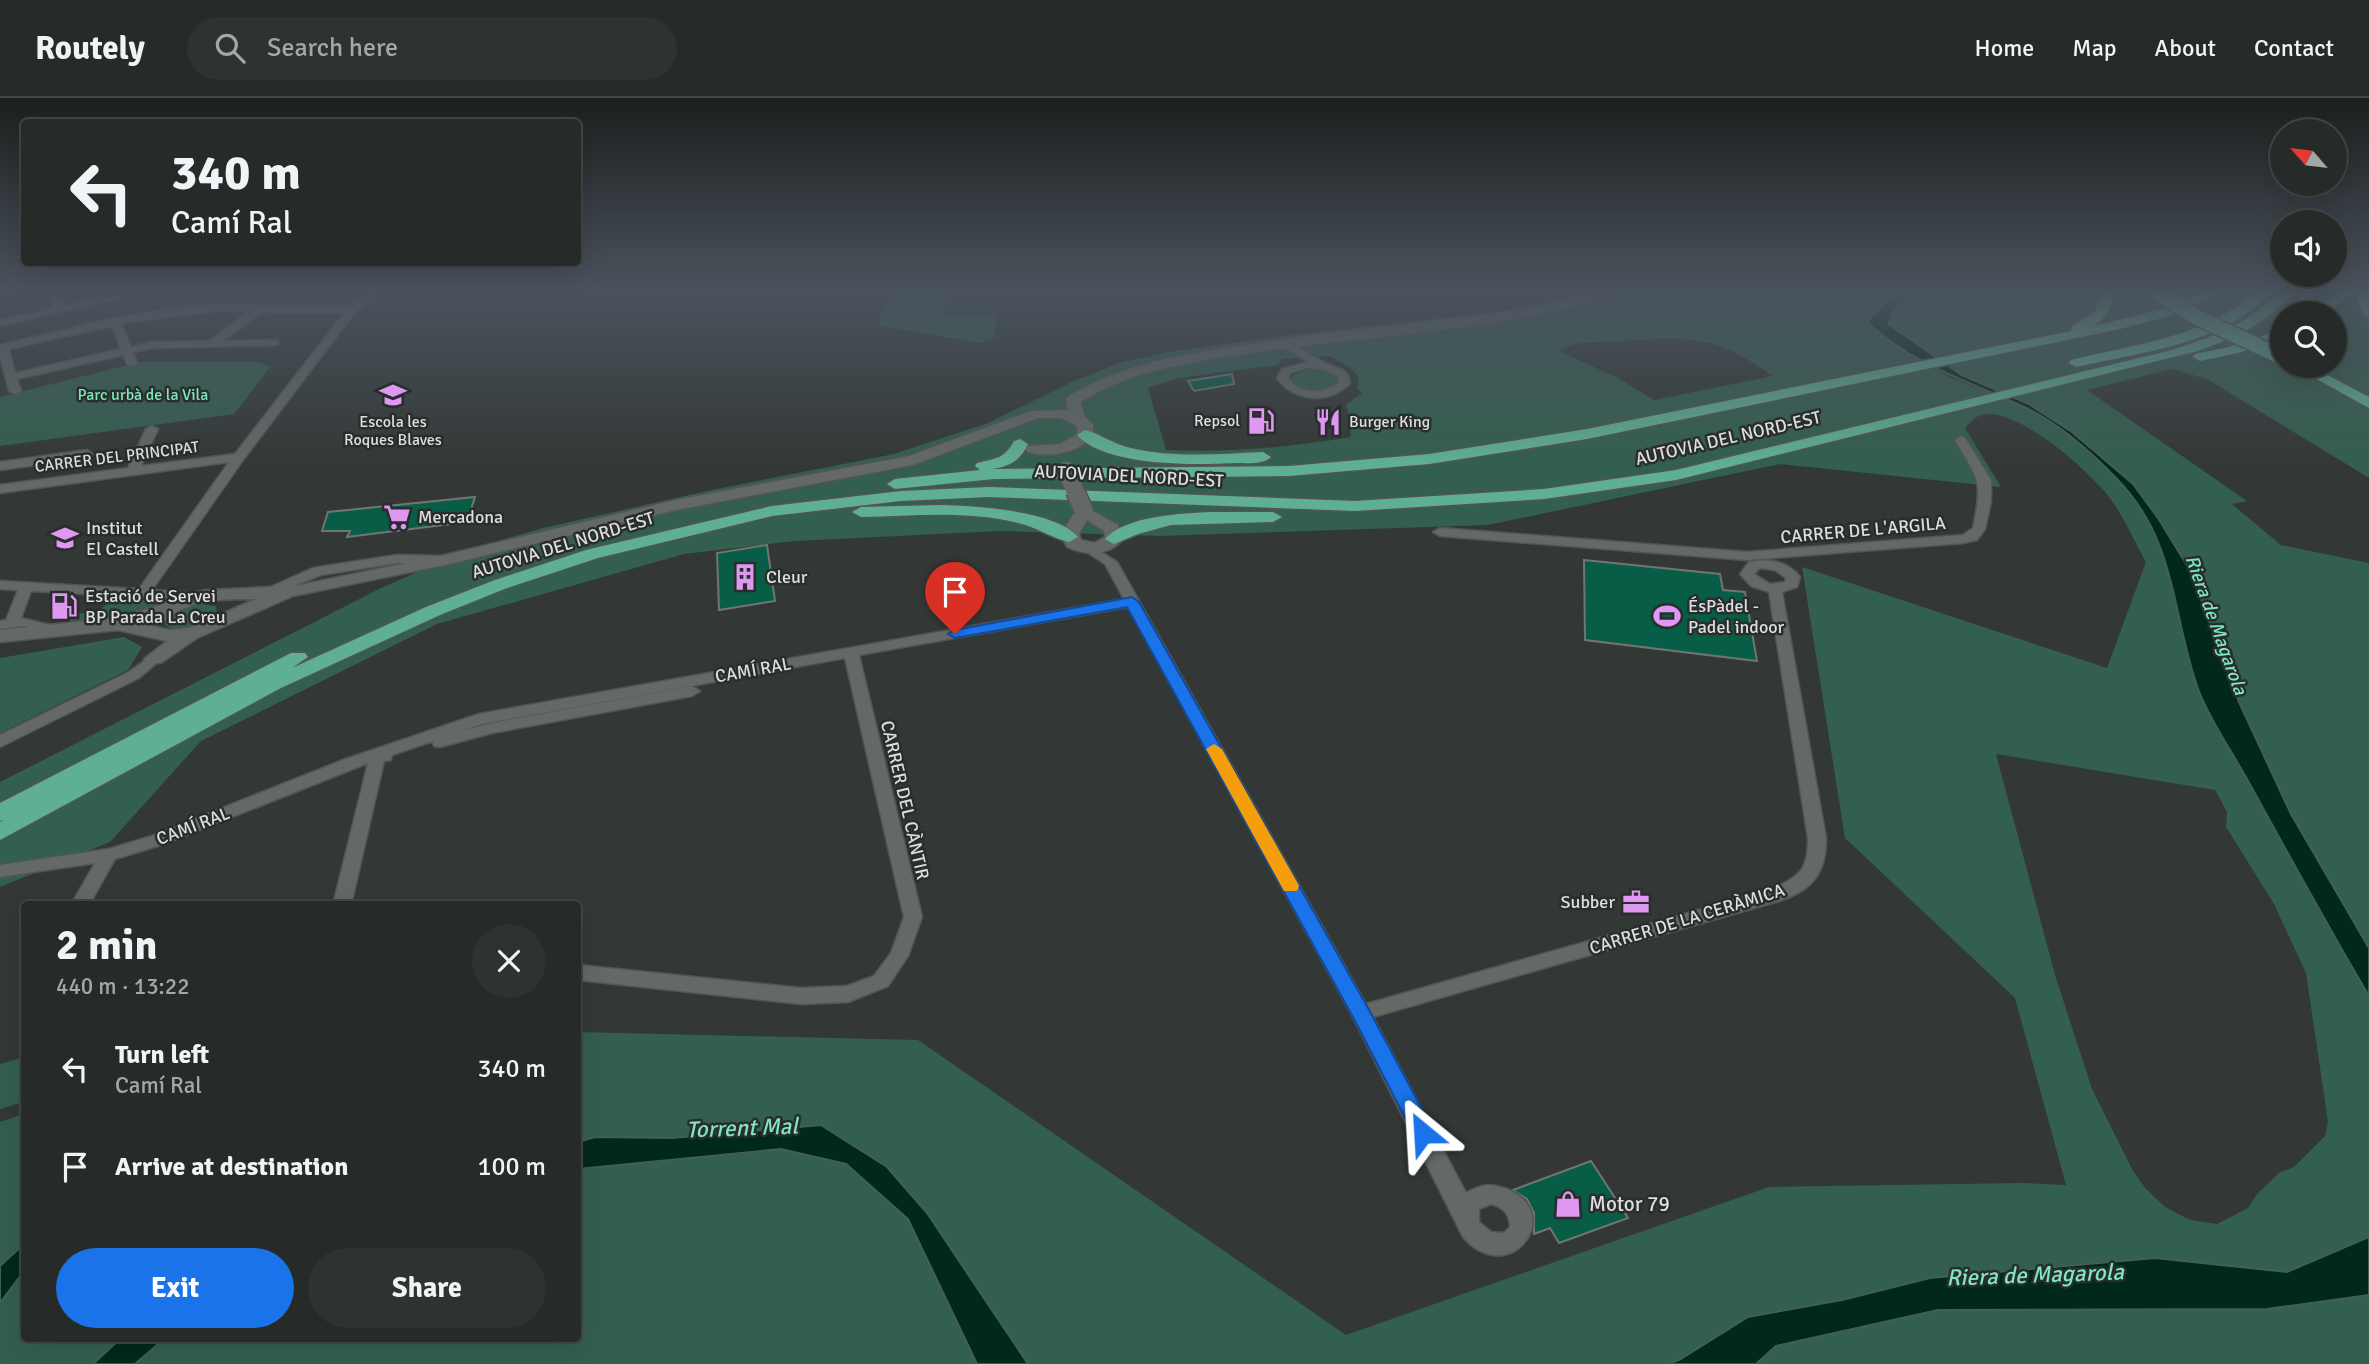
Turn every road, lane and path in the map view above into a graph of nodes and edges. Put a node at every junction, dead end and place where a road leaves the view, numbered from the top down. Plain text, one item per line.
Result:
1 (2, 348) edge
2 (140, 348) edge
3 (322, 348) edge
4 (1247, 348) edge
5 (1249, 348) edge
6 (1280, 348) edge
7 (2003, 348) edge
8 (2132, 348) edge
9 (2192, 348) edge
10 (2199, 348) edge
11 (2235, 348) edge
12 (1289, 349) junction
13 (127, 350) junction
14 (2172, 354) junction
15 (132, 363) dead end
16 (2136, 365) junction
17 (1323, 366) junction
18 (1291, 368) junction
19 (12, 377) junction
20 (2322, 378) edge
21 (15, 391) dead end
22 (1775, 394) junction
23 (2369, 403) edge
24 (1036, 414) junction
25 (1077, 418) junction
26 (1017, 422) junction
27 (1862, 422) junction
28 (152, 429) dead end
29 (1078, 440) junction
30 (1961, 440) dead end
31 (959, 444) junction
32 (1022, 445) junction
33 (87, 454) dead end
34 (239, 457) junction
35 (28, 462) junction
36 (0, 466) edge
37 (1065, 466) junction
38 (133, 471) junction
39 (1676, 475) junction
40 (893, 485) junction
41 (6, 488) edge
42 (862, 488) junction
43 (726, 522) junction
44 (1076, 525) junction
45 (1440, 532) dead end
46 (1110, 535) junction
47 (1088, 548) junction
48 (445, 560) junction
49 (1110, 562) junction
50 (0, 585) edge
51 (26, 587) junction
52 (1775, 589) dead end
53 (288, 592) junction
54 (143, 593) junction
55 (262, 594) junction
56 (209, 597) junction
57 (1132, 602) junction
58 (167, 608) junction
59 (217, 622) junction
60 (118, 624) junction
61 (4, 628) edge
62 (156, 632) junction
63 (193, 633) junction
64 (852, 657) junction
65 (155, 659) junction
66 (0, 742) edge
67 (378, 754) junction
68 (0, 813) edge
69 (0, 832) edge
70 (109, 855) junction
71 (0, 871) edge
72 (82, 901) edge
73 (343, 901) edge
74 (581, 973) edge
75 (1361, 1013) junction
76 (1448, 1181) junction
77 (1482, 1195) junction
78 (1467, 1218) junction

1 - 19 street
2 - 13 street
3 - 34 street
4 - 24 main road
5 - 25 main road
6 - 12 main road
7 - 22 highway
8 - 27 highway, AUTOVIA DEL NORD-EST
9 - 14 highway, AUTOVIA DEL NORD-EST
10 - 14 highway
11 - 16 highway
12 - 17 street
12 - 18 street
13 - 15 street
13 - 19 street
14 - 16 highway, AUTOVIA DEL NORD-EST
16 - 27 highway, AUTOVIA DEL NORD-EST
17 - 18 street
17 - 18 street
19 - 21 street
20 - 23 highway
22 - 29 highway
22 - 40 highway
24 - 25 main road
24 - 26 main road
25 - 29 main road
26 - 31 main road
26 - 32 main road
27 - 39 highway, AUTOVIA DEL NORD-EST
27 - 40 highway, AUTOVIA DEL NORD-EST
28 - 38 street
29 - 32 main road
29 - 37 main road
30 - 45 street, CARRER DE L'ARGILA
31 - 32 main road
31 - 48 main road
32 - 37 main road
32 - 42 highway
33 - 35 street
34 - 38 street, CARRER DEL PRINCIPAT
34 - 54 street
35 - 36 street
35 - 41 street
37 - 44 main road, bridge
38 - 41 street, CARRER DEL PRINCIPAT
39 - 43 highway, AUTOVIA DEL NORD-EST
39 - 46 highway
40 - 42 highway, AUTOVIA DEL NORD-EST
42 - 68 highway, AUTOVIA DEL NORD-EST
43 - 44 highway
43 - 69 highway, AUTOVIA DEL NORD-EST
44 - 46 main road
44 - 47 main road
46 - 47 main road
46 - 49 street
47 - 49 street
48 - 53 main road
48 - 55 street
49 - 57 street
50 - 51 street
51 - 54 street
51 - 61 street
52 - 75 street, CARRER DE LA CERÀMICA
53 - 55 main road
53 - 59 main road
54 - 56 street
54 - 58 street
55 - 56 main road
56 - 58 main road
56 - 59 main road
57 - 64 street, CAMÍ RAL
57 - 75 street
58 - 60 main road
58 - 62 main road
59 - 63 main road
60 - 61 main road
60 - 62 main road
62 - 63 main road
62 - 65 main road
63 - 65 main road
64 - 67 street, CAMÍ RAL
64 - 74 street, CARRER DEL CÀNTIR
65 - 66 street
67 - 70 street, CAMÍ RAL
67 - 73 street
70 - 71 street, CAMÍ RAL
70 - 72 street
75 - 76 street
76 - 77 street
76 - 78 street
77 - 78 street
77 - 78 street

